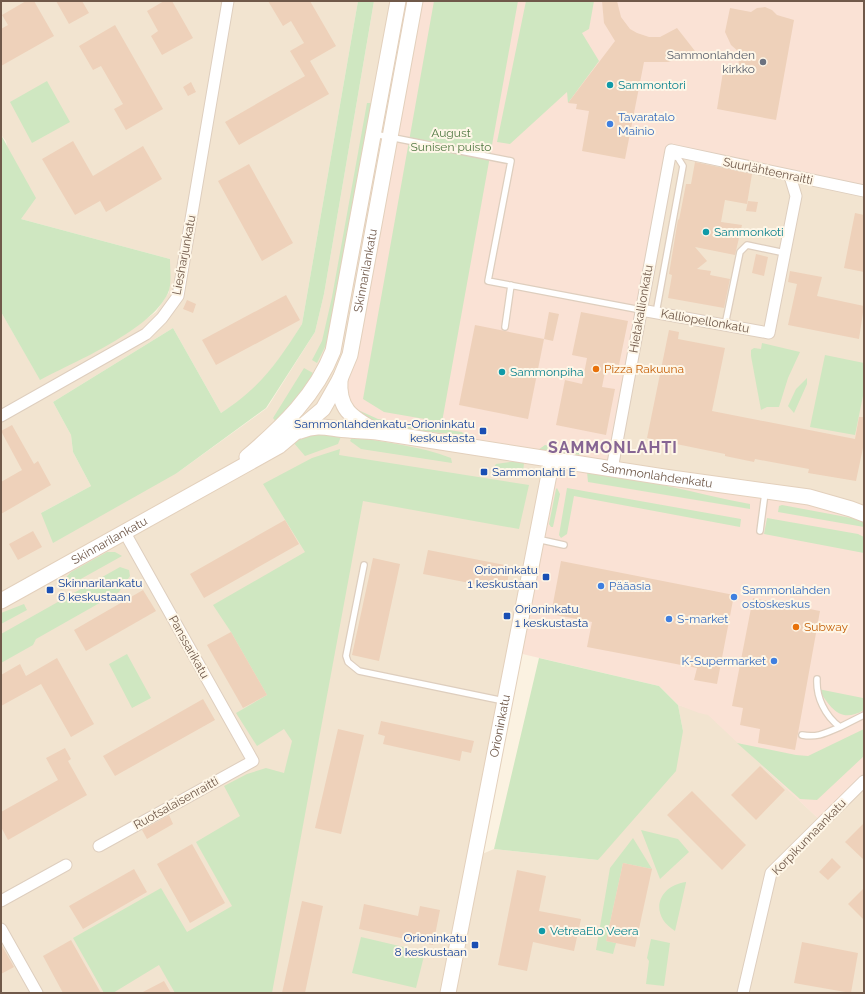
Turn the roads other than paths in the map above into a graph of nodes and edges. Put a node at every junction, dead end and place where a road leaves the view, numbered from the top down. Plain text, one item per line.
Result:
1 (228, 1) edge
2 (398, 1) edge
3 (415, 1) edge
4 (374, 134) junction
5 (390, 137) junction
6 (671, 152) junction
7 (790, 176) junction
8 (864, 191) edge
9 (785, 253) junction
10 (511, 285) junction
11 (641, 310) junction
12 (656, 313) junction
13 (725, 325) junction
14 (504, 327) dead end
15 (324, 374) junction
16 (340, 379) junction
17 (320, 410) junction
18 (296, 411) junction
19 (1, 416) edge
20 (351, 416) junction
21 (333, 427) junction
22 (377, 432) junction
23 (295, 433) junction
24 (552, 459) junction
25 (612, 469) junction
26 (219, 481) junction
27 (765, 492) junction
28 (864, 514) edge
29 (760, 531) dead end
30 (125, 533) junction
31 (536, 539) junction
32 (564, 545) dead end
33 (364, 565) dead end
34 (1, 601) edge
35 (817, 679) dead end
36 (504, 701) junction
37 (864, 715) edge
38 (840, 727) junction
39 (802, 736) dead end
40 (253, 761) joint
41 (864, 781) edge
42 (99, 846) dead end
43 (66, 865) dead end
44 (1, 901) edge
45 (1, 928) edge
46 (37, 993) edge
47 (448, 993) edge
48 (743, 993) edge

1 - 19 street, Liesharjunkatu
2 - 4 main road, Skinnarilankatu
3 - 5 main road, Skinnarilankatu
4 - 5 lane
4 - 15 main road, Skinnarilankatu
5 - 10 lane
5 - 16 main road, Skinnarilankatu
6 - 7 street, Suurlähteenraitti
6 - 11 street, Hietakallionkatu
6 - 12 lane
7 - 8 street, Suurlähteenraitti
7 - 9 street
9 - 13 lane
9 - 13 street, Kalliopellonkatu
10 - 11 lane
10 - 14 lane
11 - 12 street, Kalliopellonkatu
11 - 25 street, Hietakallionkatu
12 - 13 street, Kalliopellonkatu
15 - 17 main road
15 - 18 main road, Skinnarilankatu
16 - 17 main road, Skinnarilankatu
16 - 20 main road, Sammonlahdenkatu
17 - 18 main road, Sammonlahdenkatu
17 - 20 main road, Sammonlahdenkatu
17 - 21 main road
17 - 23 main road, Skinnarilankatu
18 - 26 main road, Skinnarilankatu
20 - 22 main road, Sammonlahdenkatu
21 - 22 main road, Sammonlahdenkatu
21 - 23 main road, Sammonlahdenkatu
22 - 24 main road, Sammonlahdenkatu
23 - 26 main road, Skinnarilankatu
24 - 25 main road, Sammonlahdenkatu
24 - 31 main road, Orioninkatu
25 - 27 main road, Sammonlahdenkatu
26 - 30 main road, Skinnarilankatu
27 - 28 main road, Sammonlahdenkatu
27 - 29 lane
30 - 34 main road, Skinnarilankatu
30 - 40 street, Panssarikatu
31 - 32 lane
31 - 36 main road, Orioninkatu
33 - 36 lane
35 - 38 lane
36 - 47 main road, Orioninkatu
37 - 38 lane
38 - 39 lane
40 - 42 street, Ruotsalaisenraitti
41 - 48 street, Korpikunnaankatu
43 - 44 street
45 - 46 street

